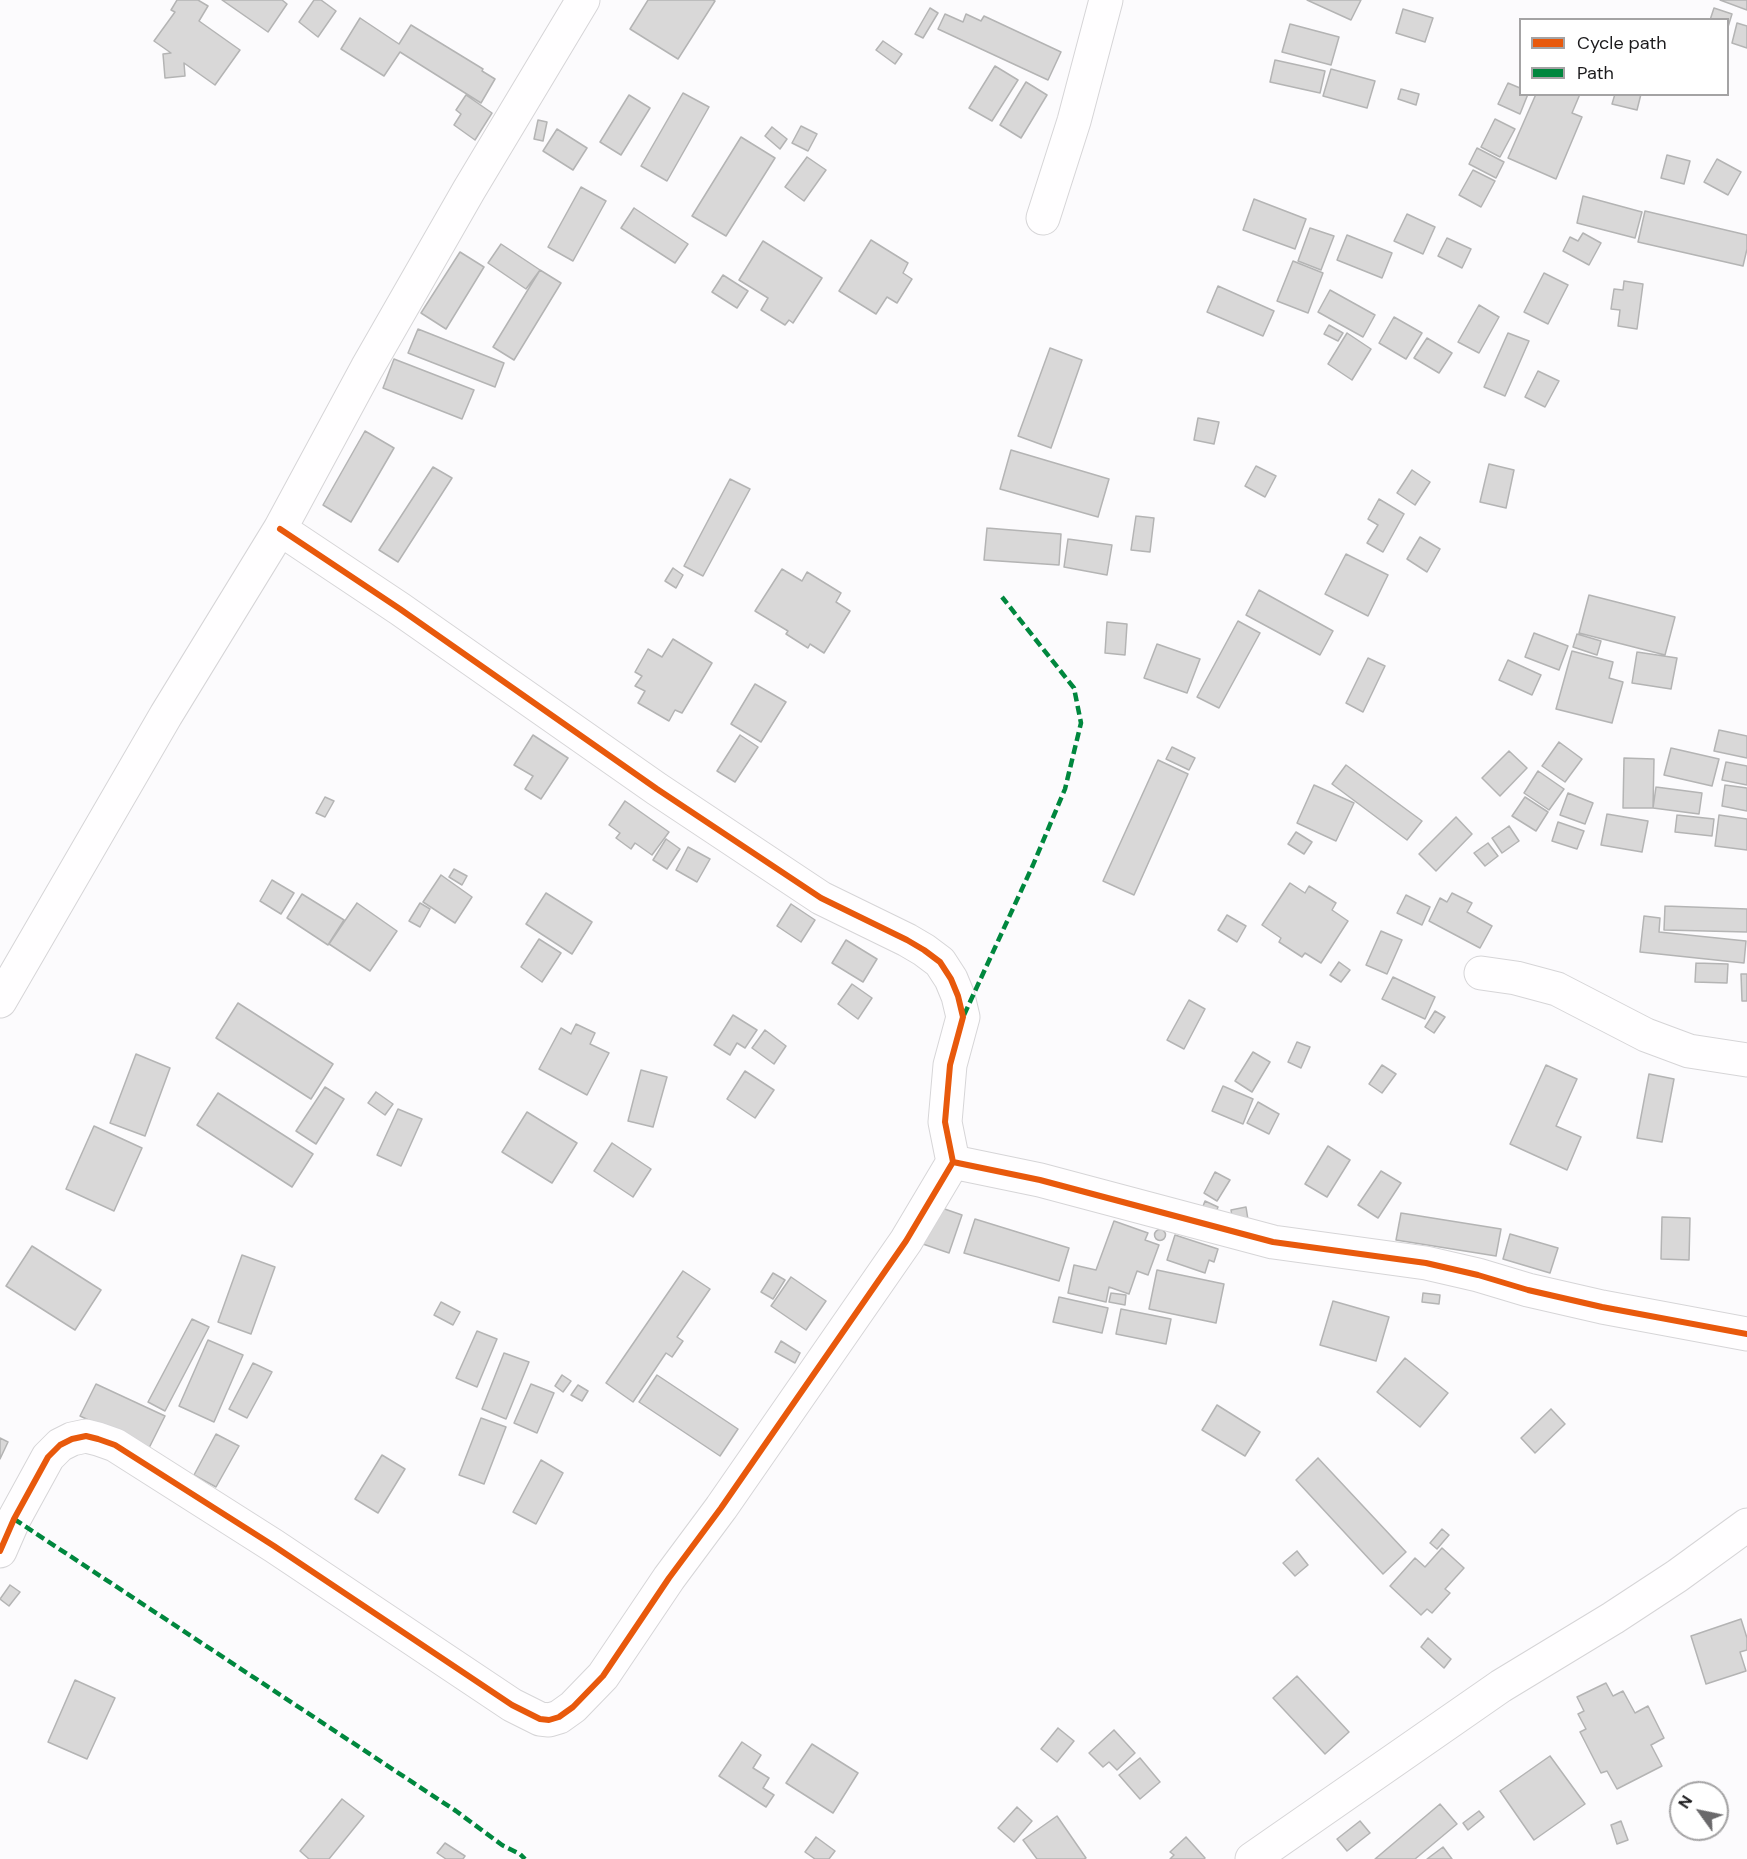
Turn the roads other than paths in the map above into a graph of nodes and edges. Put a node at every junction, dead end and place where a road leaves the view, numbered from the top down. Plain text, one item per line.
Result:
1 (583, 0) edge
2 (1106, 0) edge
3 (1043, 218) dead end
4 (280, 530) junction
5 (1481, 974) dead end
6 (0, 1001) edge
7 (1747, 1060) edge
8 (953, 1162) junction
9 (1747, 1334) edge
10 (7, 1514) edge
11 (1747, 1525) edge
12 (0, 1551) edge
13 (1252, 1859) edge

1 - 4 street
2 - 3 street
4 - 6 street
4 - 8 street
5 - 7 street
8 - 9 street
8 - 10 street
10 - 12 street
11 - 13 street

